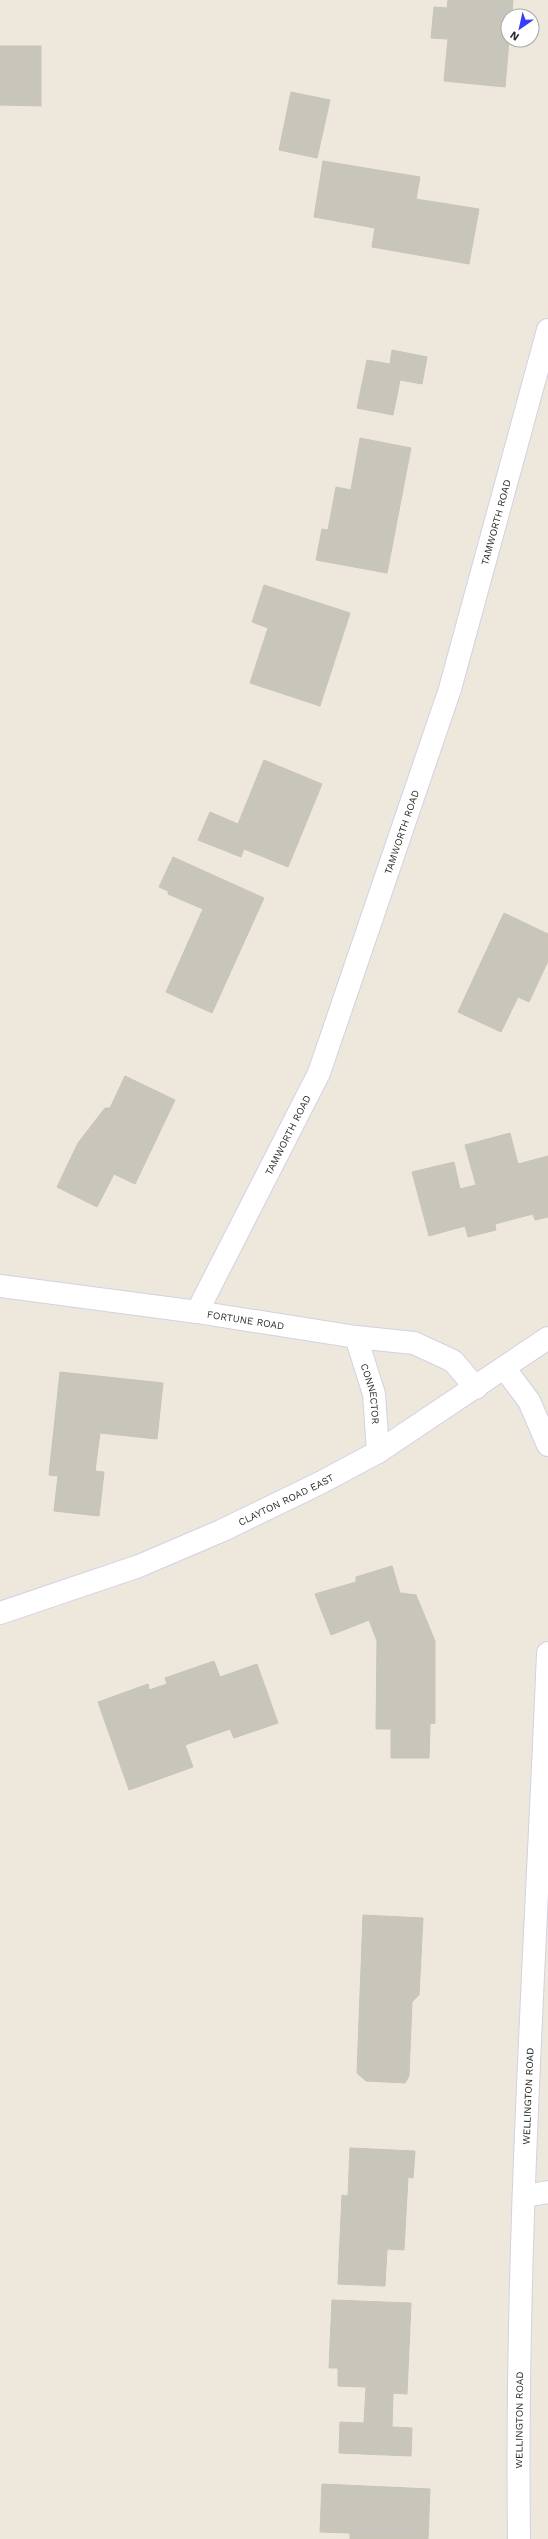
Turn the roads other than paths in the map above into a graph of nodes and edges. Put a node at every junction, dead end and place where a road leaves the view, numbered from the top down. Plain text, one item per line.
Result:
1 (548, 330) edge
2 (0, 1286) edge
3 (197, 1312) junction
4 (356, 1337) junction
5 (548, 1338) edge
6 (505, 1369) junction
7 (476, 1388) junction
8 (548, 1444) edge
9 (378, 1452) junction
10 (0, 1613) edge
11 (548, 1653) edge
12 (548, 2192) edge
13 (525, 2196) junction
14 (519, 2539) edge

1 - 3 street, TAMWORTH ROAD
2 - 3 street, FORTUNE ROAD
3 - 4 street, FORTUNE ROAD
4 - 7 street, FORTUNE ROAD
4 - 9 street, CONNECTOR
5 - 6 street, CLAYTON ROAD EAST
6 - 7 street, CLAYTON ROAD EAST
6 - 8 street
7 - 9 street, CLAYTON ROAD EAST
9 - 10 street, CLAYTON ROAD EAST
11 - 13 street, WELLINGTON ROAD
12 - 13 street
13 - 14 street, WELLINGTON ROAD

